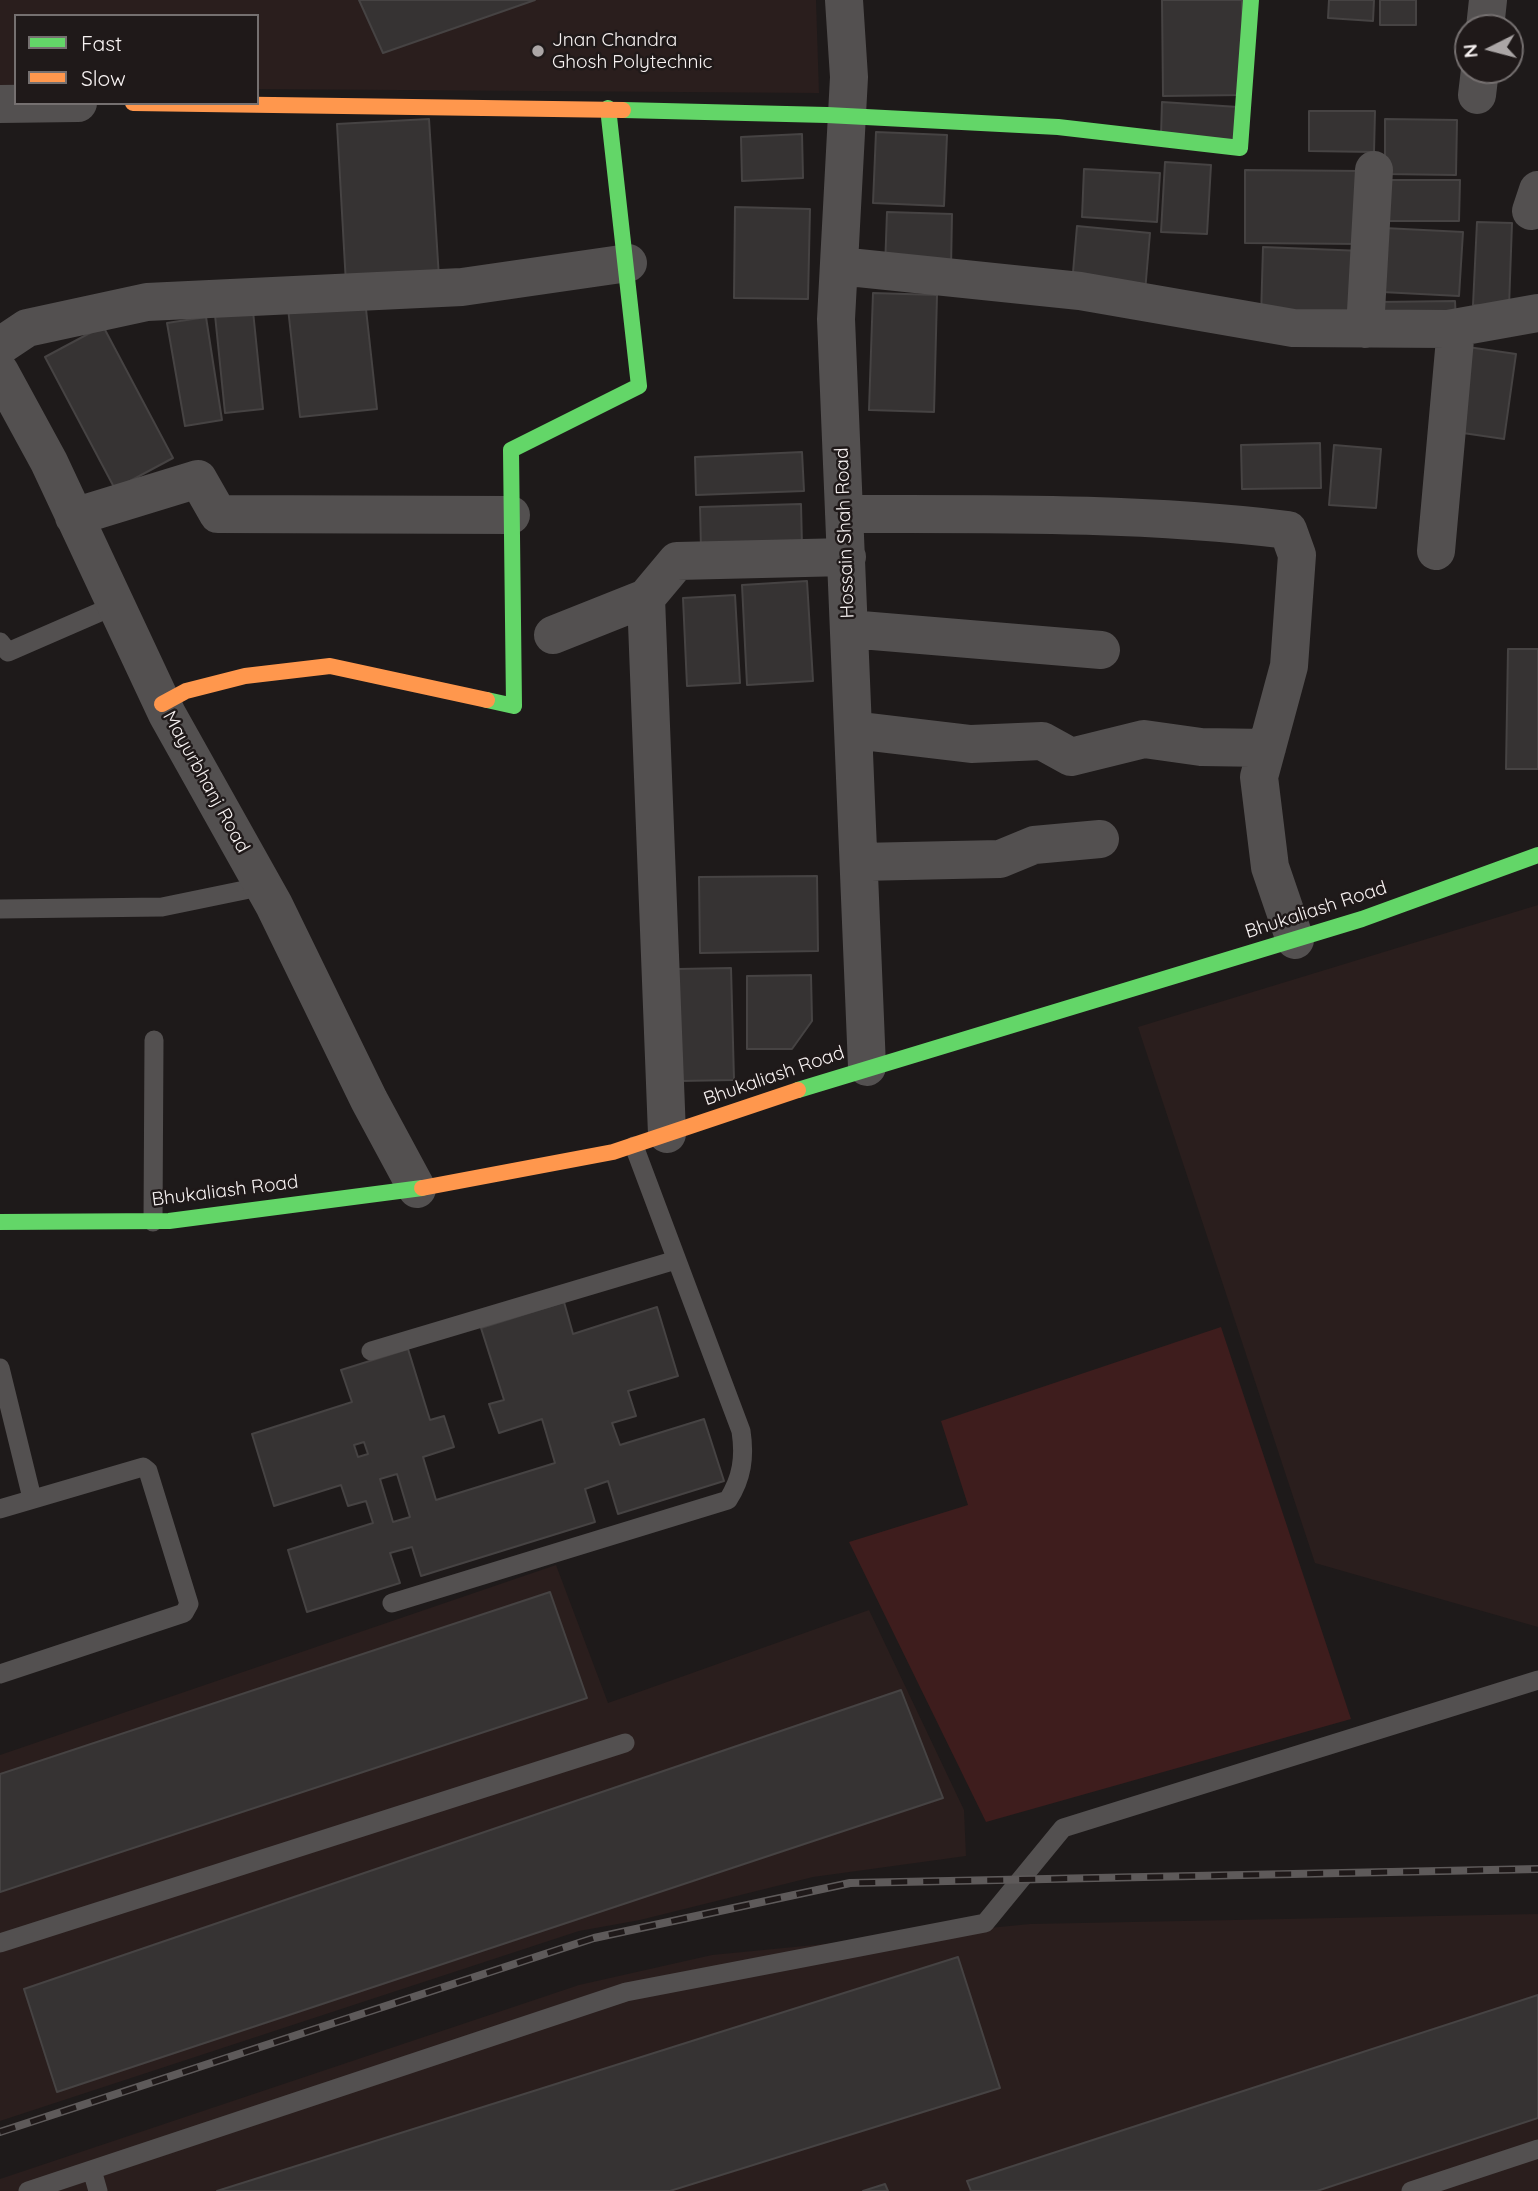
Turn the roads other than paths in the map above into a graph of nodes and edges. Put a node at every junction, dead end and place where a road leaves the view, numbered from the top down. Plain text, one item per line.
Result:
1 (844, 0) edge
2 (1251, 0) edge
3 (240, 105) edge
4 (608, 108) junction
5 (847, 114) junction
6 (1374, 170) dead end
7 (628, 263) junction
8 (839, 265) junction
9 (1538, 313) edge
10 (1365, 328) junction
11 (1456, 328) junction
12 (0, 346) edge
13 (0, 372) edge
14 (844, 514) junction
15 (511, 515) junction
16 (74, 517) junction
17 (1436, 551) dead end
18 (847, 557) junction
19 (646, 598) junction
20 (116, 605) junction
21 (849, 629) junction
22 (553, 635) dead end
23 (0, 642) edge
24 (1101, 650) dead end
25 (162, 704) junction
26 (853, 730) junction
27 (1267, 748) junction
28 (1100, 839) dead end
29 (1538, 855) edge
30 (859, 862) junction
31 (264, 886) junction
32 (0, 909) edge
33 (1295, 940) junction
34 (154, 1040) dead end
35 (867, 1067) junction
36 (650, 1140) junction
37 (417, 1189) junction
38 (0, 1222) edge
39 (153, 1222) junction
40 (676, 1261) junction
41 (371, 1351) dead end
42 (0, 1368) edge
43 (32, 1498) junction
44 (0, 1509) edge
45 (392, 1603) dead end
46 (0, 1674) edge
47 (1538, 1680) edge
48 (625, 1742) dead end
49 (0, 1943) edge
50 (1538, 2149) edge
51 (92, 2170) junction
52 (28, 2191) edge
53 (98, 2191) edge
54 (1411, 2191) edge

1 - 5 street, Hossain Shah Road
2 - 5 street
3 - 4 street
4 - 5 street
4 - 7 street
5 - 8 street, Hossain Shah Road
6 - 10 street
7 - 12 street
7 - 15 street
8 - 10 street
8 - 14 street, Hossain Shah Road
9 - 11 street
10 - 11 street
11 - 17 street
13 - 16 street, Mayurbhanj Road
14 - 18 street, Hossain Shah Road
14 - 27 street
15 - 16 street
15 - 25 street
16 - 20 street, Mayurbhanj Road
18 - 19 street
18 - 21 street, Hossain Shah Road
19 - 22 street
19 - 36 street
20 - 23 lane
20 - 25 street, Mayurbhanj Road
21 - 24 street
21 - 26 street, Hossain Shah Road
25 - 31 street, Mayurbhanj Road
26 - 27 street
26 - 30 street, Hossain Shah Road
27 - 33 street
28 - 30 street
29 - 33 street, Bhukaliash Road
30 - 35 street, Hossain Shah Road
31 - 32 lane
31 - 37 street, Mayurbhanj Road
33 - 35 street, Bhukaliash Road
34 - 39 lane
35 - 36 street, Bhukaliash Road
36 - 37 street, Bhukaliash Road
36 - 40 lane
37 - 39 street, Bhukaliash Road
38 - 39 street, Bhukaliash Road
40 - 41 lane
40 - 45 lane
42 - 43 lane
43 - 44 lane
43 - 46 lane
47 - 51 lane
48 - 49 lane
50 - 54 lane
51 - 52 lane
51 - 53 lane

